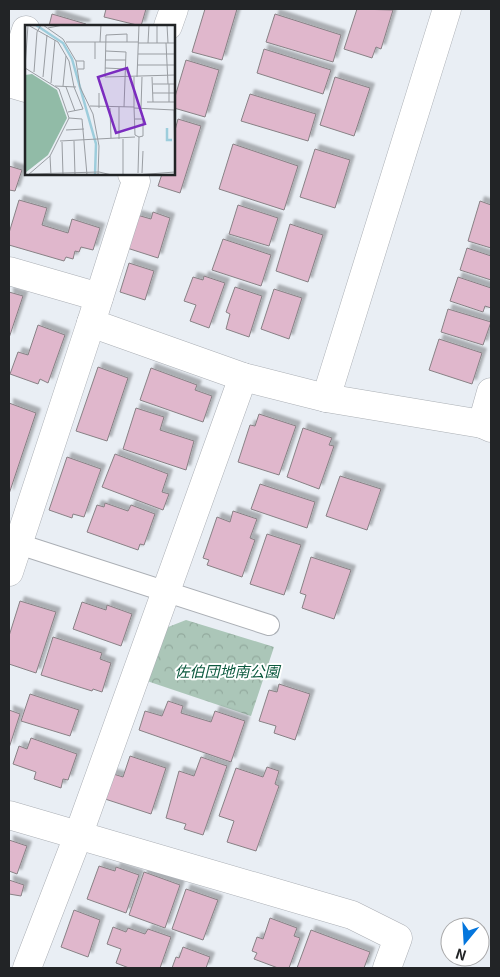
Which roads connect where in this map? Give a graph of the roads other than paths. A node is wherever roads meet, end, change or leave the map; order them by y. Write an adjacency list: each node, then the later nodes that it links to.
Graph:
1 (33, 9): 4 (street)
2 (174, 9): 5 (street)
3 (447, 9): 14 (street)
4 (28, 25)
5 (168, 25)
6 (25, 33): 7 (street)
7 (25, 88)
8 (133, 175): 10 (street)
9 (9, 272): 10 (street)
10 (99, 297): 11 (street)
11 (91, 323): 12 (street); 17 (street)
12 (243, 377): 14 (street); 18 (street)
13 (491, 392): 15 (street)
14 (326, 398): 15 (street)
15 (487, 426)
16 (28, 547): 18 (lane)
17 (9, 572)
18 (166, 592): 19 (lane); 21 (street)
19 (269, 625)
20 (9, 815): 21 (street)
21 (78, 836): 22 (street); 23 (street)
22 (27, 968)
23 (387, 968)

